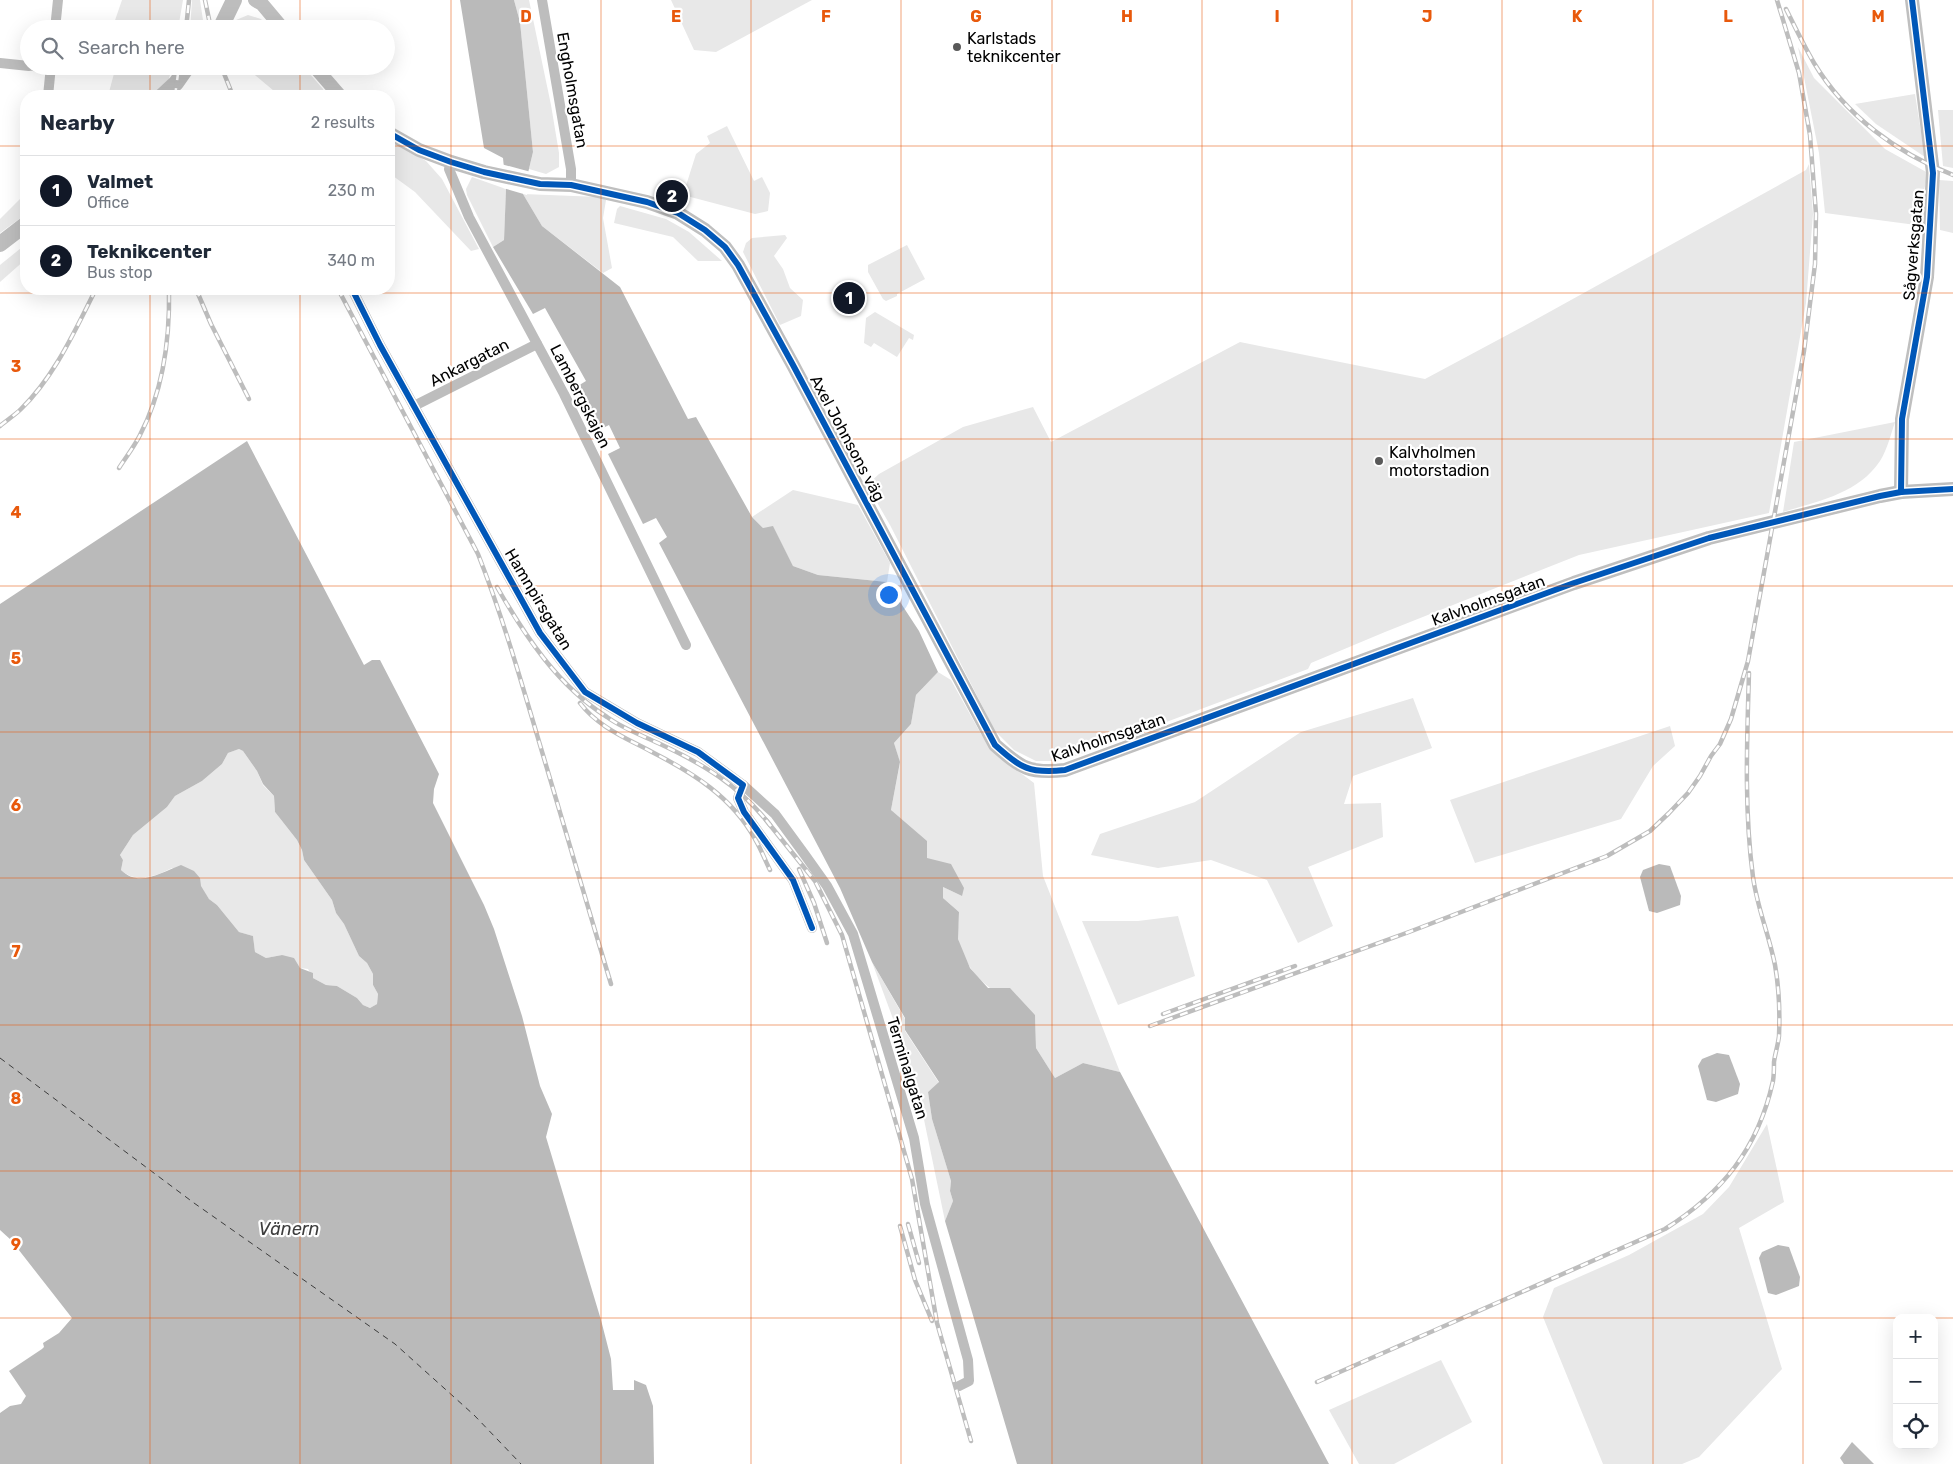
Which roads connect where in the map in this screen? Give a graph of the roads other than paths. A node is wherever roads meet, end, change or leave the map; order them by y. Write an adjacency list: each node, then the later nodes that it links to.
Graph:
1 (58, 0): 7 (street)
2 (224, 0): 8 (main road)
3 (234, 0): 9 (main road)
4 (255, 0): 10 (street)
5 (542, 0): 23 (street, Engholmsgatan)
6 (1912, 0): 32 (street, Sågverksgatan)
7 (56, 20)
8 (216, 20)
9 (224, 20)
10 (275, 20)
11 (0, 63): 12 (street)
12 (20, 65)
13 (50, 75): 17 (street)
14 (182, 75): 18 (main road)
15 (189, 75): 19 (main road)
16 (322, 75): 20 (street)
17 (49, 90)
18 (168, 90)
19 (177, 90)
20 (335, 90)
21 (395, 136): 22 (street, Axel Johnsons väg)
22 (451, 162): 23 (street, Axel Johnsons väg); 29 (street, Lambergskajen)
23 (571, 185): 34 (street, Axel Johnsons väg)
24 (20, 229): 26 (main road)
25 (20, 242): 27 (main road)
26 (0, 244)
27 (0, 257)
28 (355, 295): 30 (street, Hamnpirsgatan)
29 (537, 344): 30 (street, Ankargatan); 33 (street, Lambergskajen)
30 (414, 406): 35 (street, Hamnpirsgatan)
31 (1953, 489): 32 (street, Kalvholmsgatan)
32 (1901, 492): 34 (street, Kalvholmsgatan)
33 (686, 645)
34 (1042, 773)
35 (743, 785): 36 (street); 37 (street, Terminalgatan)
36 (812, 928)
37 (959, 1386)

